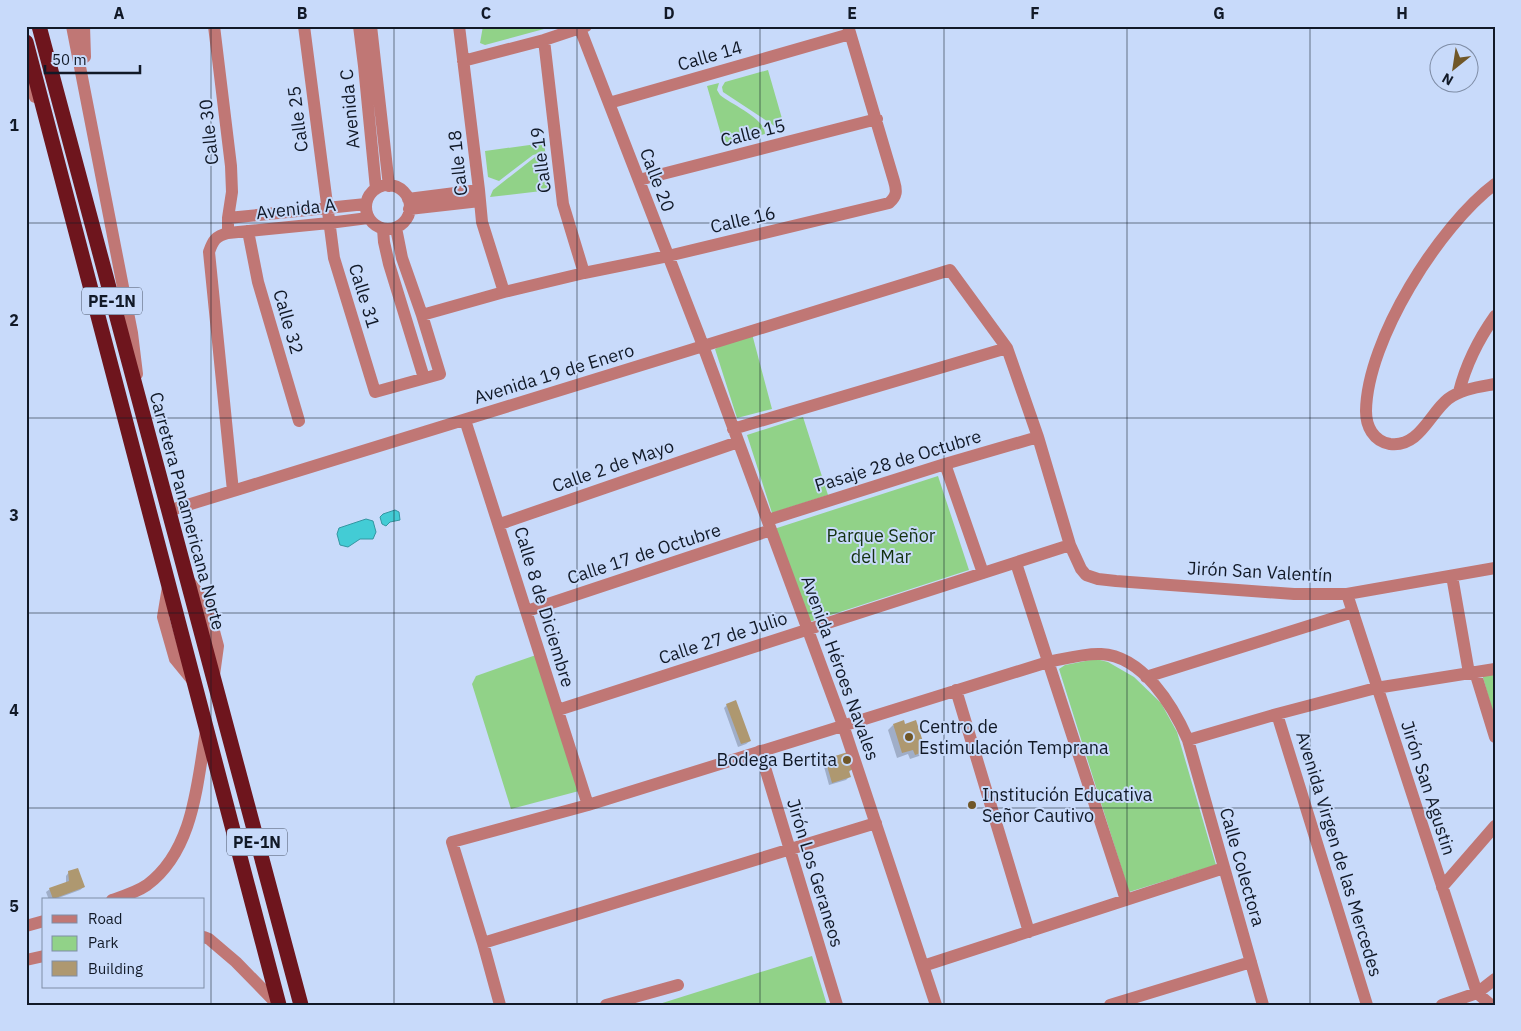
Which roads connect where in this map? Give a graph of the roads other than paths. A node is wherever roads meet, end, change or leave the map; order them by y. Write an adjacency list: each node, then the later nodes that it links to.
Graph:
1 (39, 26): 44 (highway, Carretera Panamericana Norte / PE-1N)
2 (72, 26): 15 (street)
3 (84, 26): 15 (street)
4 (214, 26): 27 (street, Calle 30)
5 (304, 26): 26 (street, Calle 25)
6 (359, 26): 22 (street, Avenida C)
7 (371, 26): 21 (street, Avenida C)
8 (459, 26): 13 (street, Calle 18)
9 (582, 27): 11 (street); 16 (street, Calle 20)
10 (849, 30): 16 (street, Calle 14); 17 (street, Calle 16)
11 (544, 40): 13 (street); 35 (street, Calle 19)
12 (26, 42): 18 (highway, Carretera Panamericana Norte / PE-1N)
13 (464, 61): 23 (street, Calle 18)
14 (26, 77): 18 (street)
15 (87, 99): 44 (street)
16 (609, 103): 19 (street, Calle 20)
17 (877, 119): 19 (street, Calle 15); 33 (street, Calle 16)
18 (50, 129): 73 (highway, Carretera Panamericana Norte / PE-1N)
19 (639, 180): 33 (street, Calle 20)
20 (1495, 184): 43 (street)
21 (389, 186): 22 (street); 25 (street)
22 (376, 189): 24 (street)
23 (480, 195): 25 (street); 36 (street, Calle 18)
24 (366, 204): 26 (street, Avenida A); 28 (street)
25 (409, 204): 30 (street)
26 (327, 208): 27 (street, Avenida A); 29 (street, Calle 31)
27 (228, 218): 32 (street, Calle 30)
28 (368, 218): 29 (street, Avenida A); 30 (street)
29 (329, 223): 31 (street, Avenida A); 41 (street, Calle 31)
30 (390, 228): 37 (street); 41 (street)
31 (248, 231): 32 (street, Avenida A); 46 (street, Calle 32)
32 (228, 233): 51 (street)
33 (668, 256): 35 (street, Calle 16); 39 (street, Calle 20)
34 (950, 270): 39 (street, Avenida 19 de Enero); 40 (street, Jirón San Valentín)
35 (584, 273): 36 (street, Calle 16)
36 (504, 292): 37 (street, Calle 16)
37 (422, 315): 41 (street)
38 (1495, 316): 43 (street)
39 (701, 341): 45 (street, Avenida 19 de Enero); 47 (street, Avenida Héroes Navales)
40 (1007, 348): 47 (street); 48 (street, Jirón San Valentín)
41 (424, 378)
42 (1495, 384): 43 (street)
43 (1459, 392)
44 (143, 418): 52 (highway, Carretera Panamericana Norte / PE-1N)
45 (465, 420): 51 (street, Avenida 19 de Enero); 53 (street, Calle 8 de Diciembre)
46 (299, 421)
47 (733, 428): 49 (street, Avenida Héroes Navales)
48 (1038, 436): 50 (street, Pasaje 28 de Octubre); 55 (street, Jirón San Valentín)
49 (738, 442): 53 (street, Calle 2 de Mayo); 54 (street, Avenida Héroes Navales)
50 (945, 464): 54 (street, Pasaje 28 de Octubre); 58 (street)
51 (234, 491): 52 (street, Avenida 19 de Enero)
52 (168, 512): 98 (highway, Carretera Panamericana Norte / PE-1N)
53 (500, 524): 61 (street, Calle 8 de Diciembre)
54 (769, 526): 61 (street, Calle 17 de Octubre); 63 (street, Avenida Héroes Navales)
55 (1070, 545): 56 (street, Calle 27 de Julio); 60 (street, Jirón San Valentín)
56 (1016, 562): 58 (street, Calle 27 de Julio); 64 (street)
57 (1495, 568): 59 (street, Jirón San Valentín)
58 (983, 573): 63 (street, Calle 27 de Julio)
59 (1452, 576): 60 (street, Jirón San Valentín); 66 (street)
60 (1347, 594): 62 (street, Jirón San Agustin)
61 (527, 611): 70 (street, Calle 8 de Diciembre)
62 (1353, 612): 67 (street); 68 (street, Jirón San Agustin)
63 (808, 630): 70 (street, Calle 27 de Julio); 72 (street, Avenida Héroes Navales)
64 (1048, 662): 67 (street, Calle Colectora); 69 (street, Calle Colectora); 84 (street)
65 (1495, 669): 66 (street)
66 (1472, 673): 68 (street); 74 (street)
67 (1146, 677): 75 (street, Calle Colectora)
68 (1376, 688): 71 (street); 82 (street, Jirón San Agustin)
69 (956, 690): 72 (street, Calle Colectora); 87 (street)
70 (558, 710): 77 (street, Calle 8 de Diciembre)
71 (1277, 714): 75 (street); 105 (street, Avenida Virgen de las Mercedes)
72 (843, 725): 76 (street, Calle Colectora); 78 (street, Avenida Héroes Navales)
73 (207, 726): 83 (street); 97 (highway, Carretera Panamericana Norte / PE-1N)
74 (1495, 737)
75 (1188, 740): 81 (street, Calle Colectora)
76 (760, 751): 77 (street, Calle Colectora); 80 (street, Jirón Los Geraneos)
77 (588, 805): 89 (street, Calle Colectora)
78 (876, 823): 80 (street); 93 (street, Avenida Héroes Navales)
79 (1495, 826): 82 (street)
80 (790, 849): 89 (street); 101 (street, Jirón Los Geraneos)
81 (1224, 868): 84 (street); 92 (street, Calle Colectora)
82 (1442, 887): 96 (street, Jirón San Agustin)
83 (118, 898)
84 (1126, 900): 87 (street)
85 (42, 922): 86 (street)
86 (26, 926)
87 (1029, 932): 93 (street)
88 (205, 938): 97 (street)
89 (483, 943): 99 (street)
90 (42, 956): 91 (street)
91 (26, 960)
92 (1251, 962): 103 (street); 104 (street, Calle Colectora)
93 (923, 966): 102 (street, Avenida Héroes Navales)
94 (1495, 978): 96 (street)
95 (678, 985): 100 (street)
96 (1477, 993): 106 (street); 107 (street)
97 (279, 1005)
98 (301, 1005)
99 (500, 1005)
100 (606, 1005)
101 (838, 1005)
102 (936, 1005)
103 (1110, 1005)
104 (1263, 1005)
105 (1367, 1005)
106 (1442, 1005)
107 (1491, 1005)

